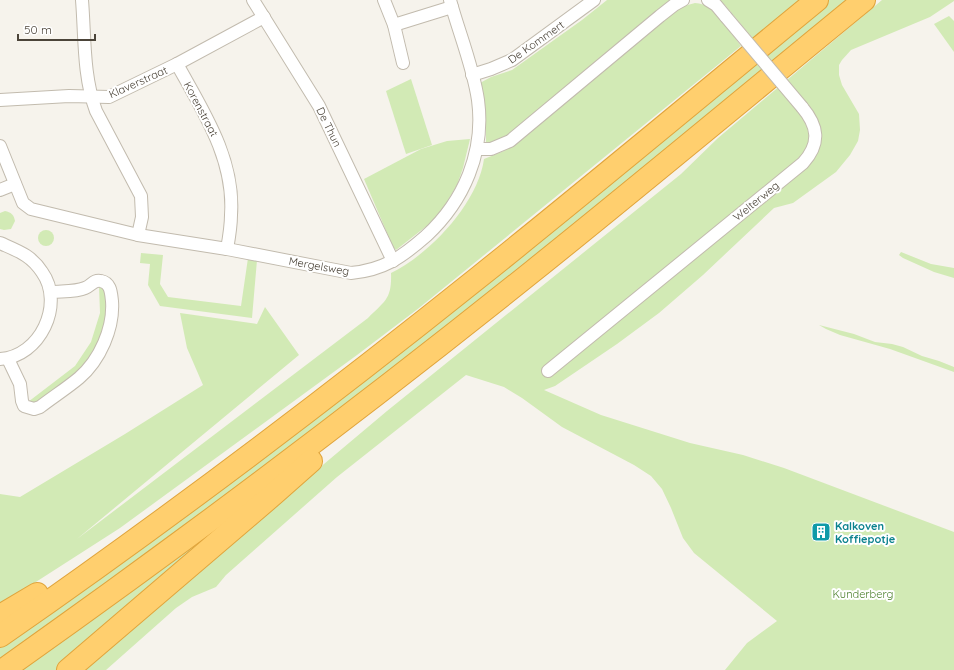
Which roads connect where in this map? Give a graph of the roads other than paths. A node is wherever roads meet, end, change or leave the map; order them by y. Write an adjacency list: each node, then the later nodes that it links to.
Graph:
1 (82, 0): 15 (street)
2 (253, 0): 10 (street, De Thun)
3 (384, 0): 11 (street)
4 (594, 0): 14 (street, De Kommert)
5 (683, 0): 18 (street)
6 (708, 0): 27 (street, Welterweg, bridge)
7 (817, 0): 29 (highway)
8 (864, 0): 28 (highway)
9 (451, 4): 11 (street, Mergelsweg); 14 (street, Mergelsweg)
10 (264, 17): 13 (street, Klaverstraat); 24 (street, De Thun)
11 (394, 25): 12 (street)
12 (403, 63)
13 (177, 64): 15 (street, Klaverstraat); 23 (street, Korenstraat)
14 (472, 75): 18 (street, Mergelsweg)
15 (90, 96): 16 (street, Klaverstraat); 21 (street)
16 (0, 100)
17 (0, 146): 19 (street)
18 (477, 150): 24 (street, Mergelsweg)
19 (15, 184): 20 (street); 21 (street, Mergelsweg)
20 (0, 190)
21 (138, 235): 23 (street, Mergelsweg)
22 (0, 243): 25 (street)
23 (227, 249): 24 (street, Mergelsweg)
24 (393, 261)
25 (52, 292): 26 (street); 26 (street)
26 (4, 359)
27 (548, 371)
28 (374, 396): 32 (highway); 33 (highway)
29 (98, 567): 30 (highway); 31 (highway)
30 (0, 616)
31 (0, 636)
32 (3, 670)
33 (68, 670)

